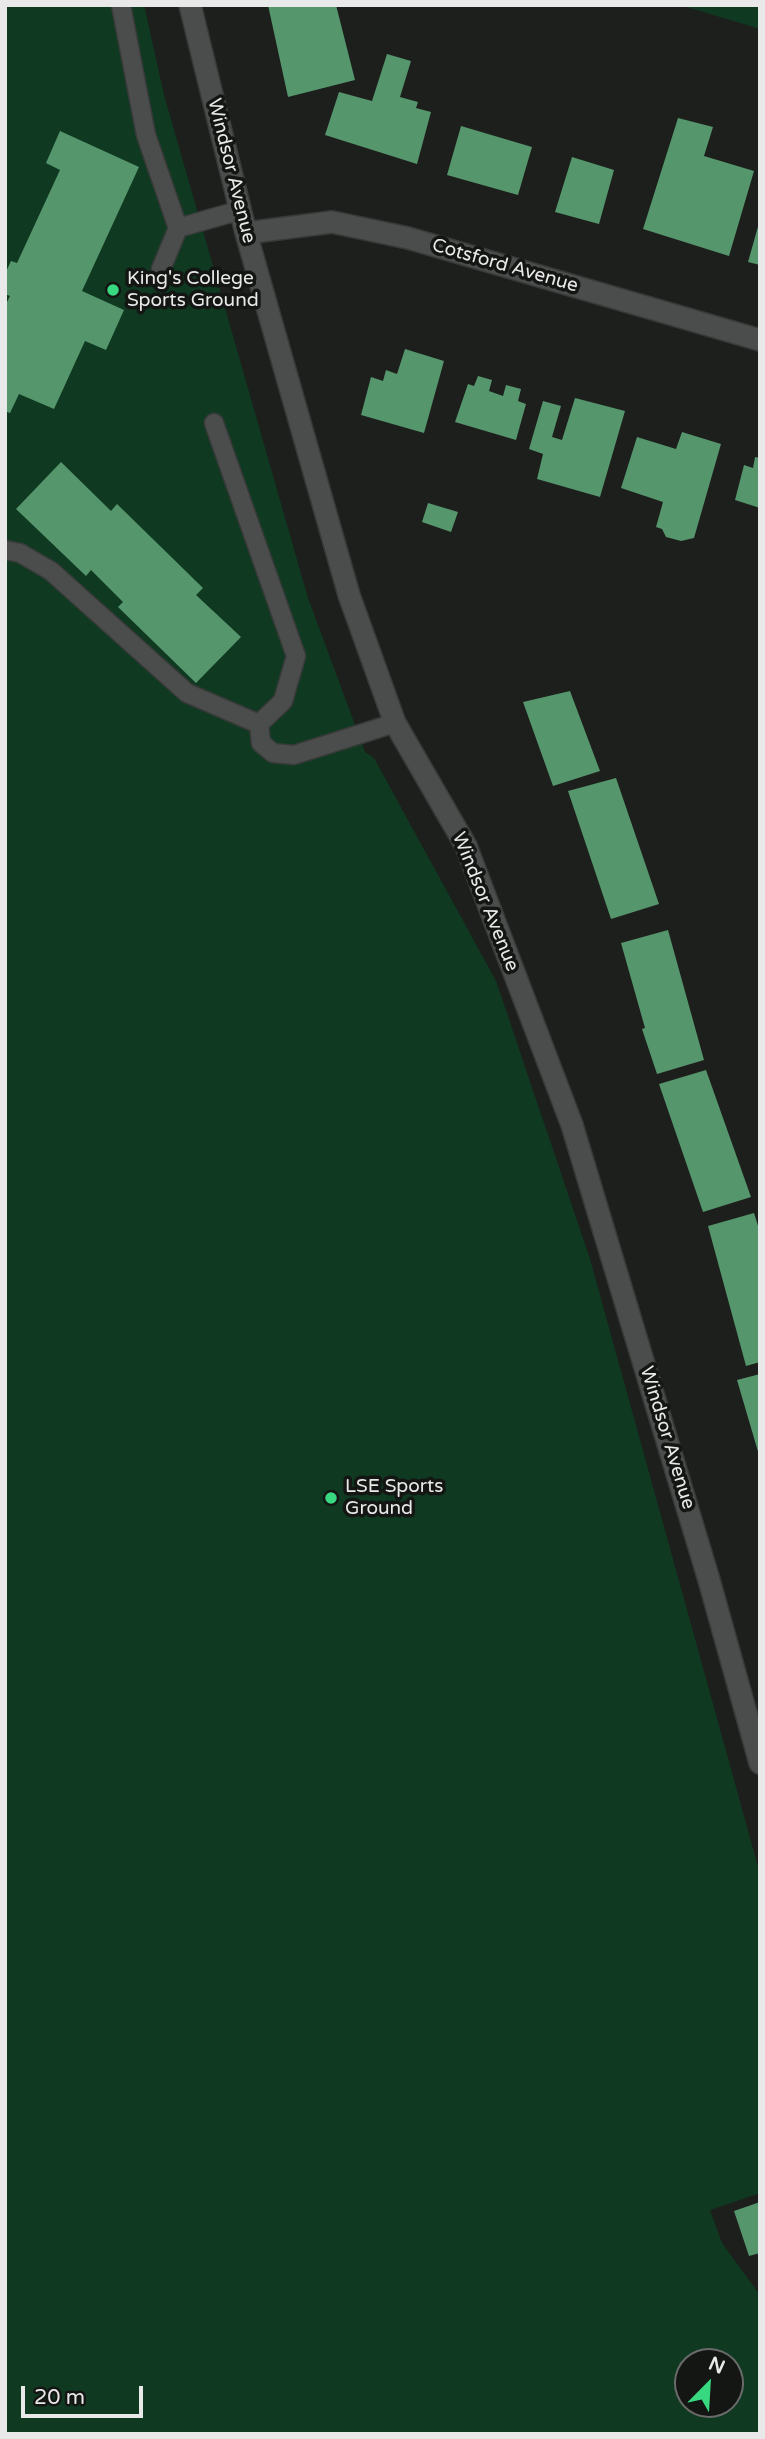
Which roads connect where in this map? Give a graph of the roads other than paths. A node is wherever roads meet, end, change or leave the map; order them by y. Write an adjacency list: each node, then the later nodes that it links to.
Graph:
1 (121, 5): 4 (lane)
2 (190, 5): 3 (street, Windsor Avenue)
3 (241, 210): 4 (lane); 5 (street, Windsor Avenue)
4 (178, 228): 6 (lane)
5 (246, 233): 7 (street, Cotsford Avenue); 10 (street, Windsor Avenue)
6 (161, 269)
7 (760, 340)
8 (214, 422): 11 (lane)
9 (5, 550): 11 (lane)
10 (395, 723): 11 (lane); 12 (street, Windsor Avenue)
11 (259, 724)
12 (754, 1723): 13 (street, Windsor Avenue)
13 (760, 1763)

